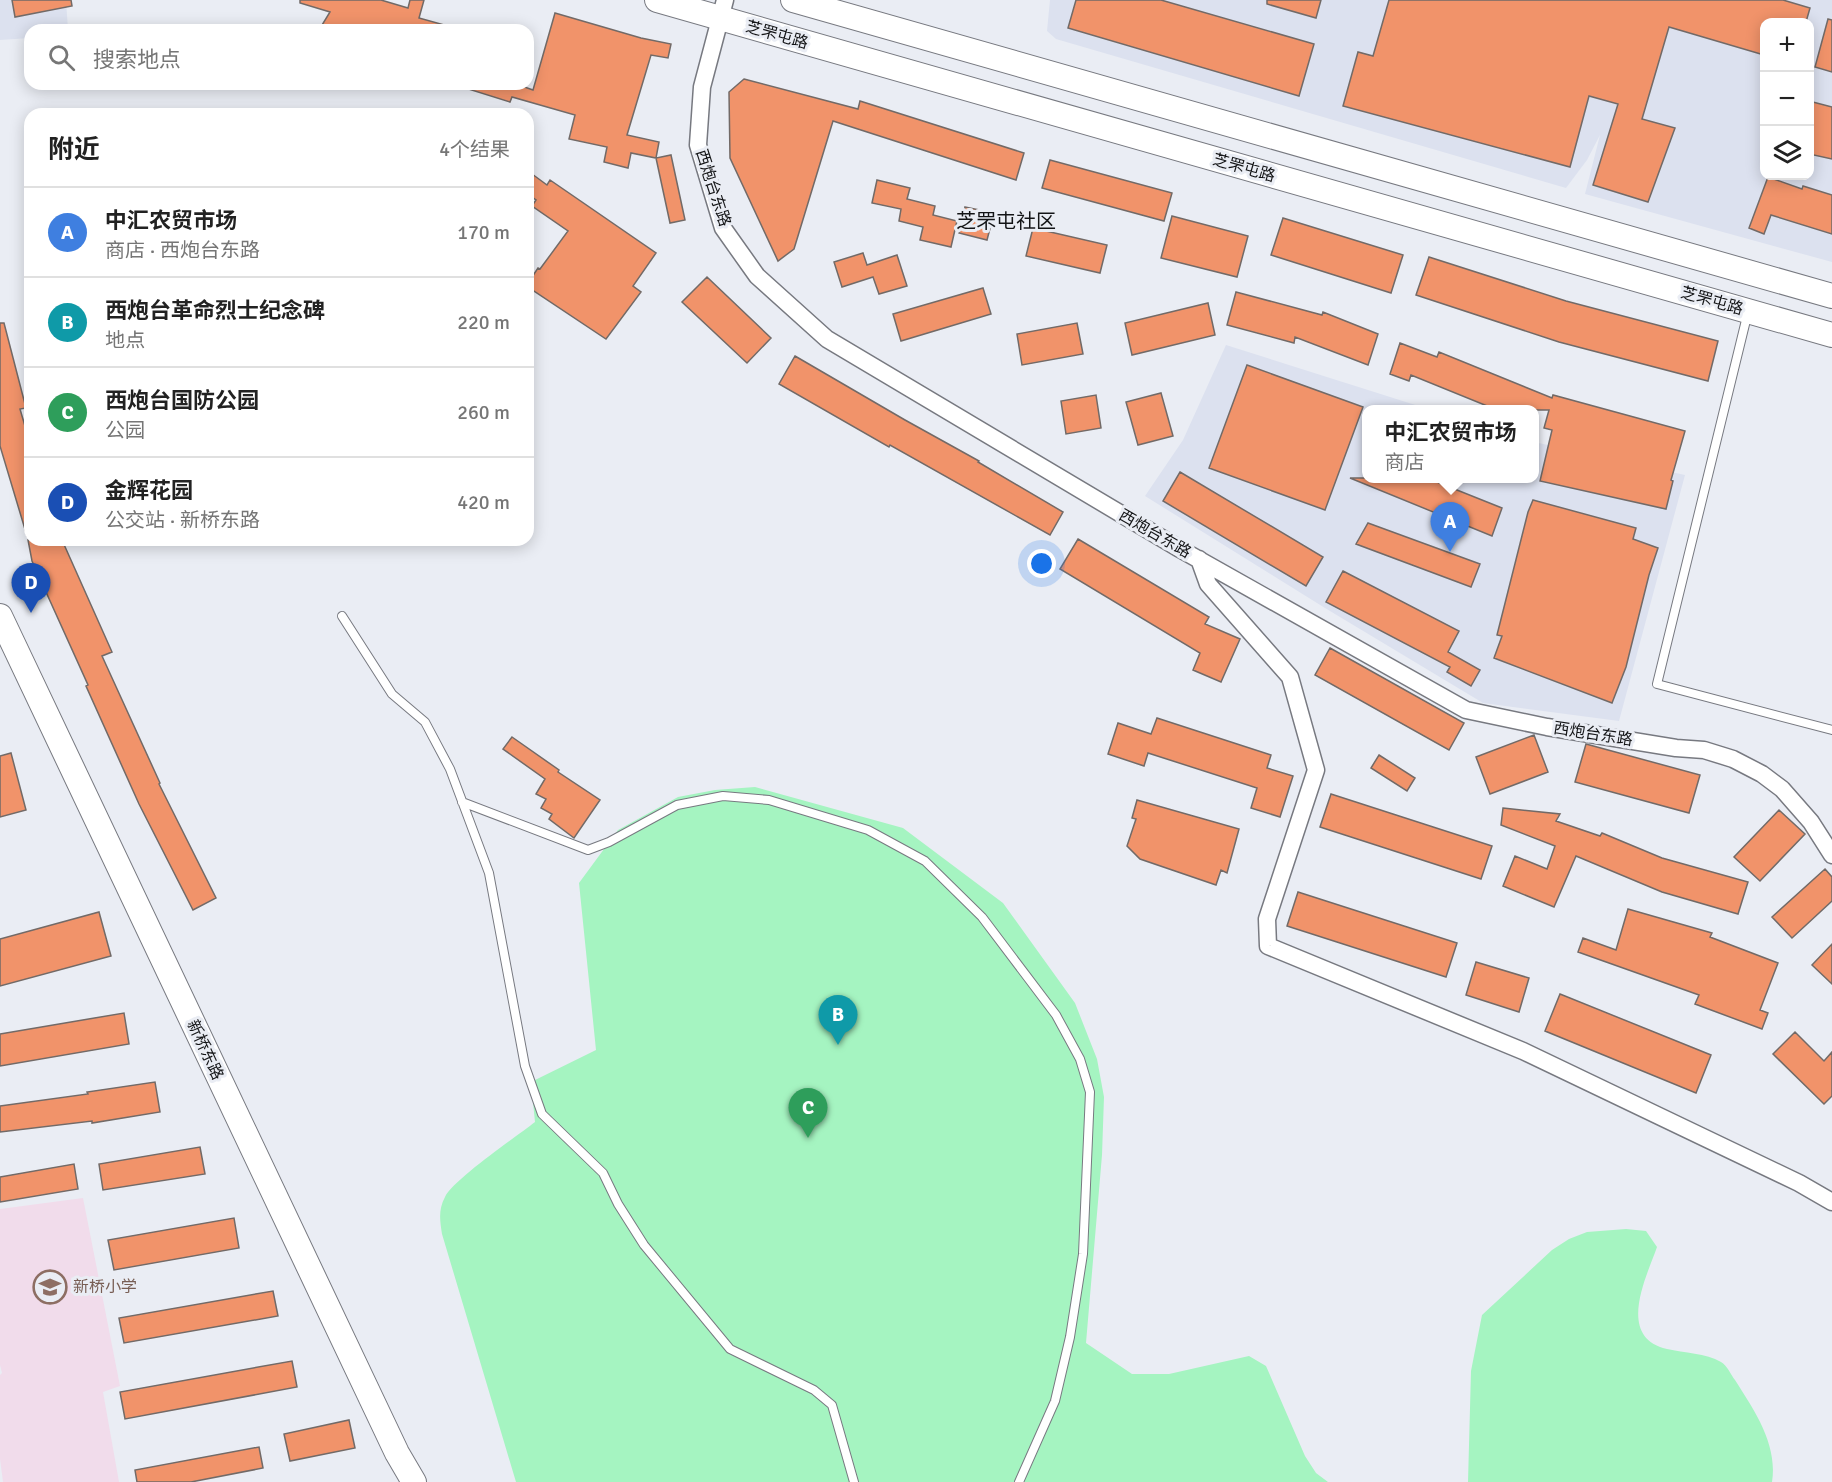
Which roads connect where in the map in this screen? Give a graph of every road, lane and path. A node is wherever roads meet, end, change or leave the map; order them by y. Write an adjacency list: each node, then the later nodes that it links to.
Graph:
1 (657, 0): 3 (main road, 芝罘屯路)
2 (793, 0): 4 (main road)
3 (722, 9): 5 (main road, 芝罘屯路); 7 (street, 西炮台东路)
4 (1832, 296)
5 (1749, 312): 6 (main road, 芝罘屯路); 10 (lane)
6 (1832, 335)
7 (1199, 559): 12 (street, 西炮台东路); 13 (street)
8 (0, 616): 14 (main road, 新桥东路)
9 (342, 616): 11 (lane)
10 (1832, 730)
11 (462, 802): 15 (lane); 16 (lane)
12 (1832, 855)
13 (1832, 1202)
14 (414, 1482)
15 (854, 1482)
16 (1019, 1482)

